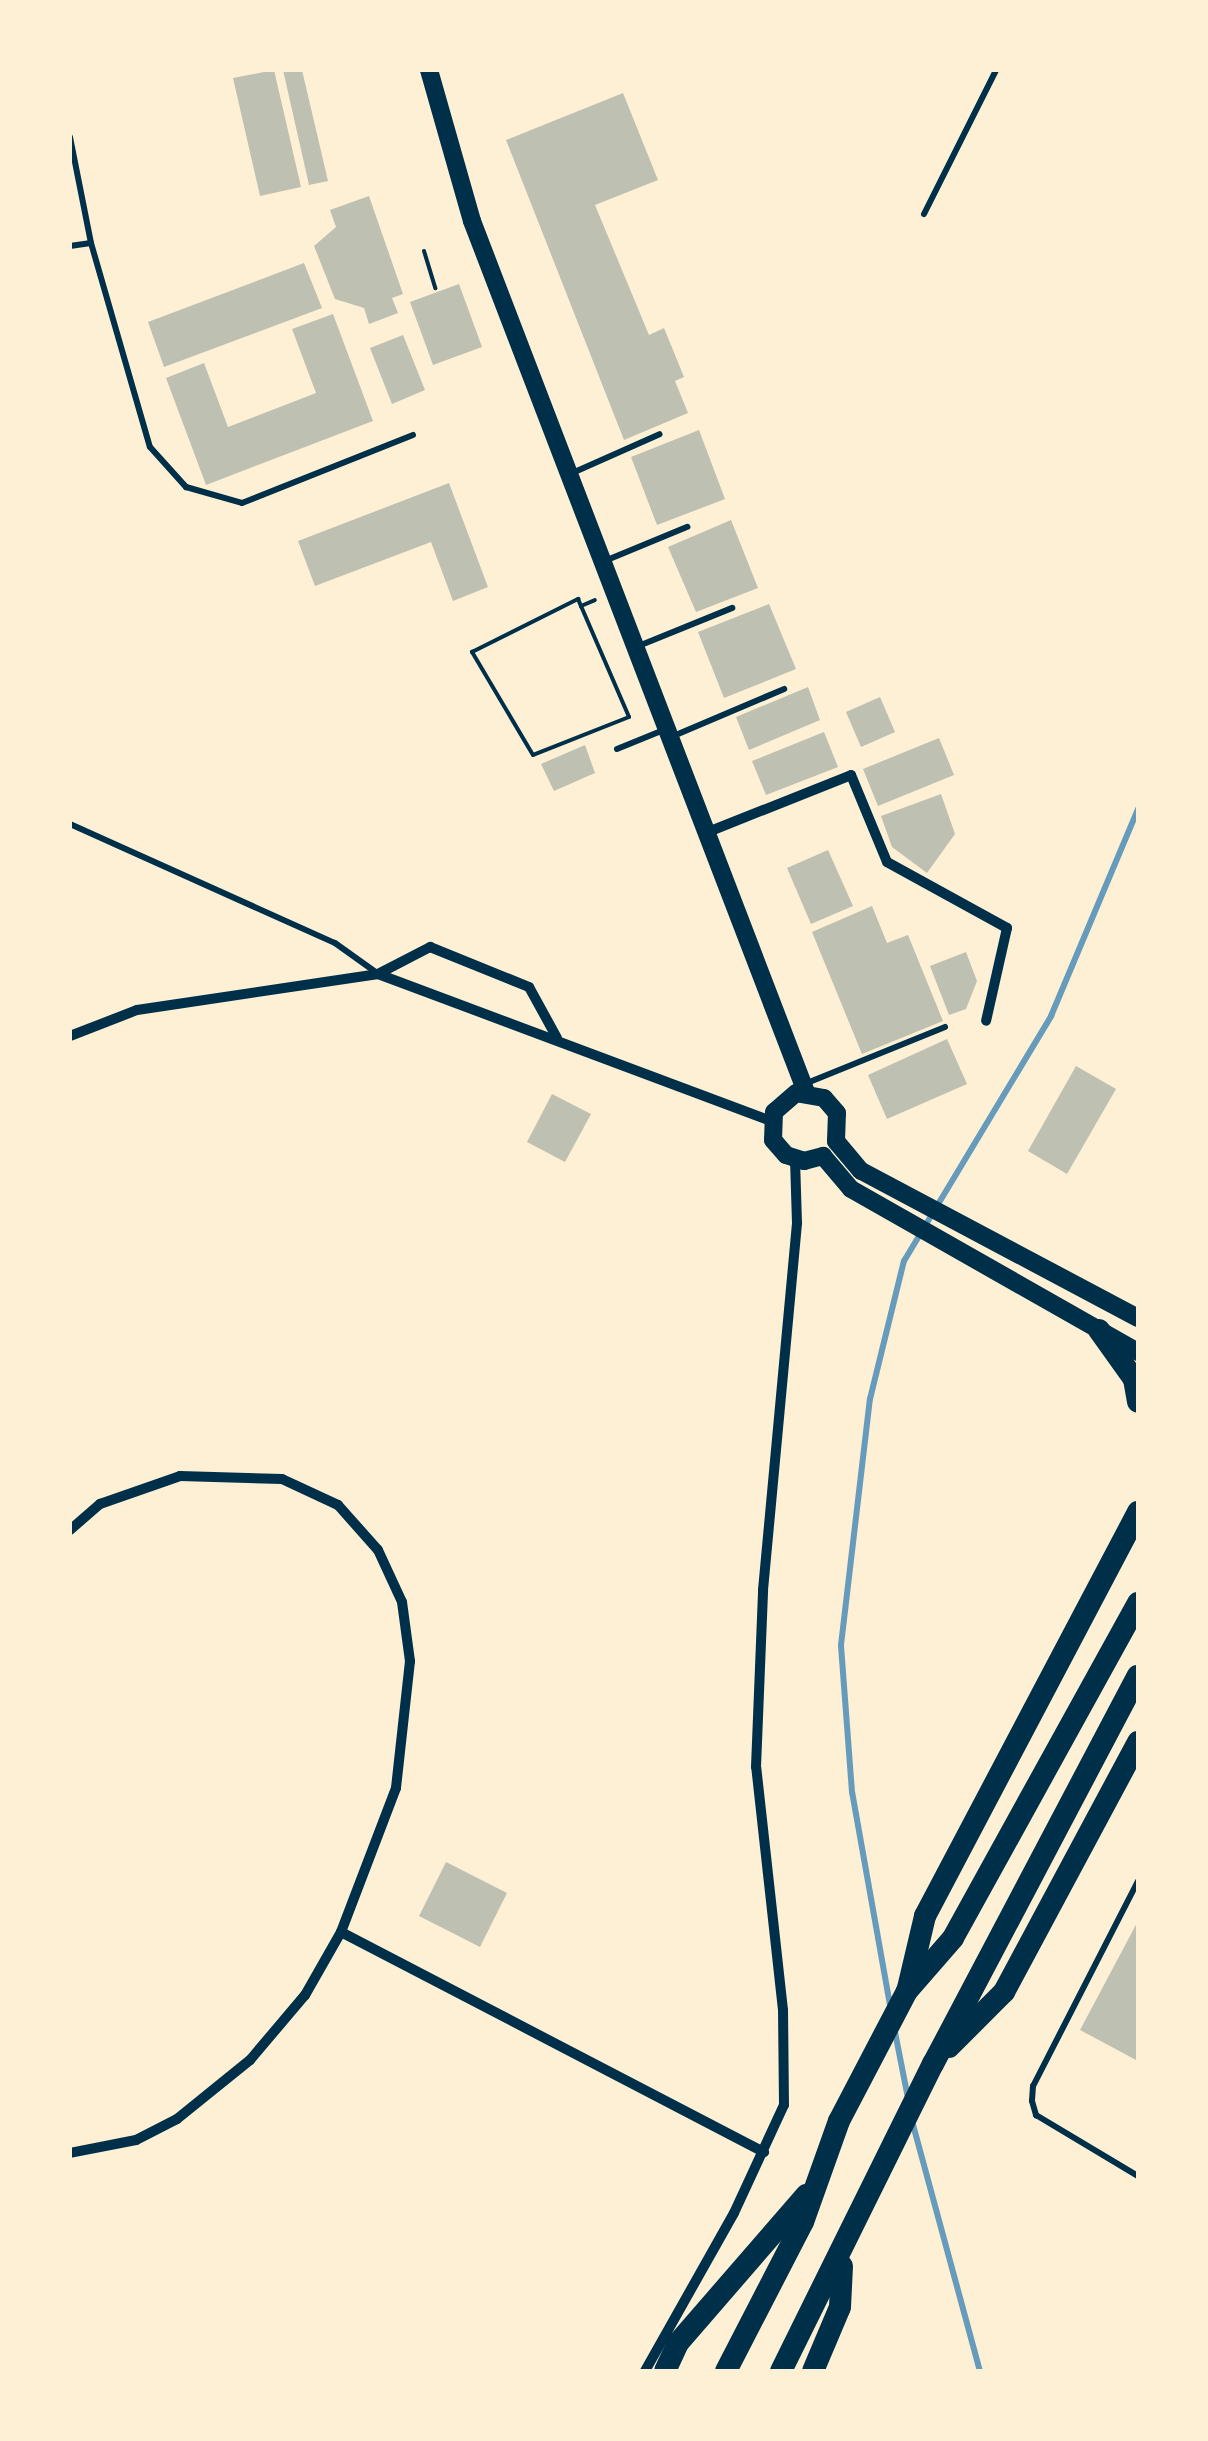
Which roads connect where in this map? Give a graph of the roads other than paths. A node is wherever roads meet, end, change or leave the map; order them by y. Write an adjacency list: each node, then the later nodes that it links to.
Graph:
1 (428, 70): 9 (street)
2 (996, 70): 4 (lane)
3 (70, 137): 5 (lane)
4 (924, 214)
5 (91, 243): 6 (lane); 8 (lane)
6 (70, 246)
7 (660, 434): 9 (lane)
8 (413, 435)
9 (566, 475): 11 (street)
10 (687, 527): 11 (lane)
11 (601, 562): 13 (street)
12 (732, 608): 13 (lane)
13 (634, 648): 15 (street)
14 (784, 689): 15 (lane)
15 (669, 733): 16 (lane); 18 (street)
16 (617, 749)
17 (70, 824): 19 (lane)
18 (708, 832): 20 (street); 24 (street)
19 (378, 974): 22 (street); 23 (street); 23 (street)
20 (986, 1021)
21 (945, 1026): 24 (lane)
22 (70, 1036)
23 (557, 1038): 25 (street)
24 (804, 1089): 25 (street); 26 (street)
25 (771, 1121): 27 (street)
26 (829, 1149): 27 (street); 28 (street); 29 (street)
27 (795, 1160): 41 (street)
28 (1138, 1318)
29 (1099, 1330): 30 (street); 31 (main road)
30 (1138, 1352)
31 (1138, 1402)
32 (1138, 1512): 39 (main road)
33 (70, 1530): 38 (street)
34 (1138, 1603): 39 (main road)
35 (1138, 1676): 40 (main road)
36 (1138, 1742): 40 (main road)
37 (1138, 1881): 43 (lane)
38 (341, 1932): 41 (street); 42 (street)
39 (907, 1991): 44 (main road)
40 (932, 2064): 45 (main road)
41 (764, 2152): 46 (street)
42 (70, 2153)
43 (1138, 2176)
44 (817, 2183): 47 (main road); 48 (main road)
45 (842, 2257): 49 (main road); 50 (main road)
46 (645, 2371)
47 (664, 2371)
48 (726, 2371)
49 (781, 2371)
50 (813, 2371)

